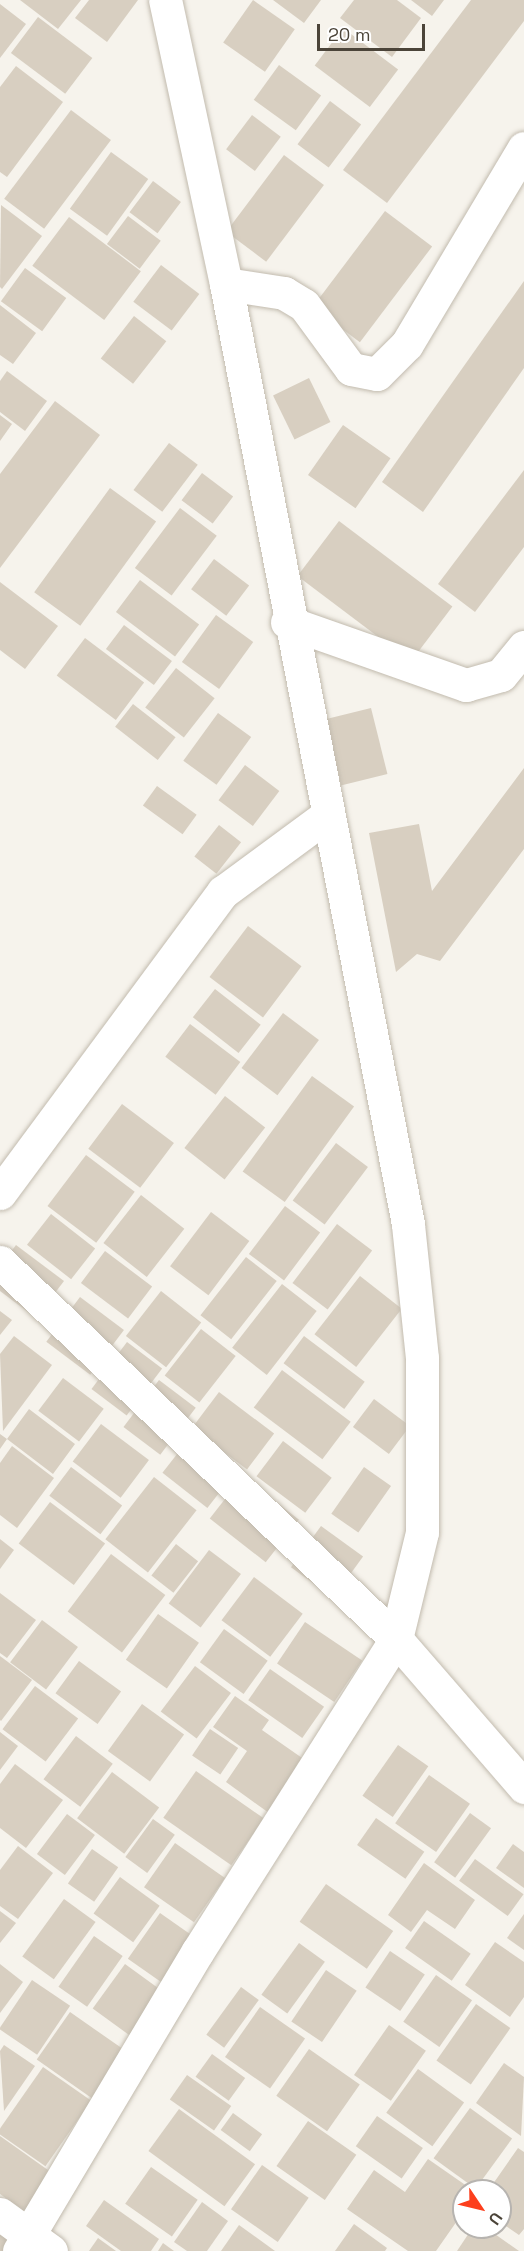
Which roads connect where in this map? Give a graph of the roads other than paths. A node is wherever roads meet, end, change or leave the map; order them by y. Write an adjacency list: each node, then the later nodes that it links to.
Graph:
1 (165, 0): 3 (street)
2 (524, 148): 3 (street)
3 (226, 284): 4 (street)
4 (287, 622): 5 (street); 6 (street)
5 (524, 647)
6 (326, 816): 7 (street); 9 (street)
7 (0, 1193)
8 (0, 1262): 9 (street)
9 (396, 1639): 10 (street); 12 (street)
10 (524, 1787)
11 (0, 2214): 12 (street)
12 (33, 2246)

